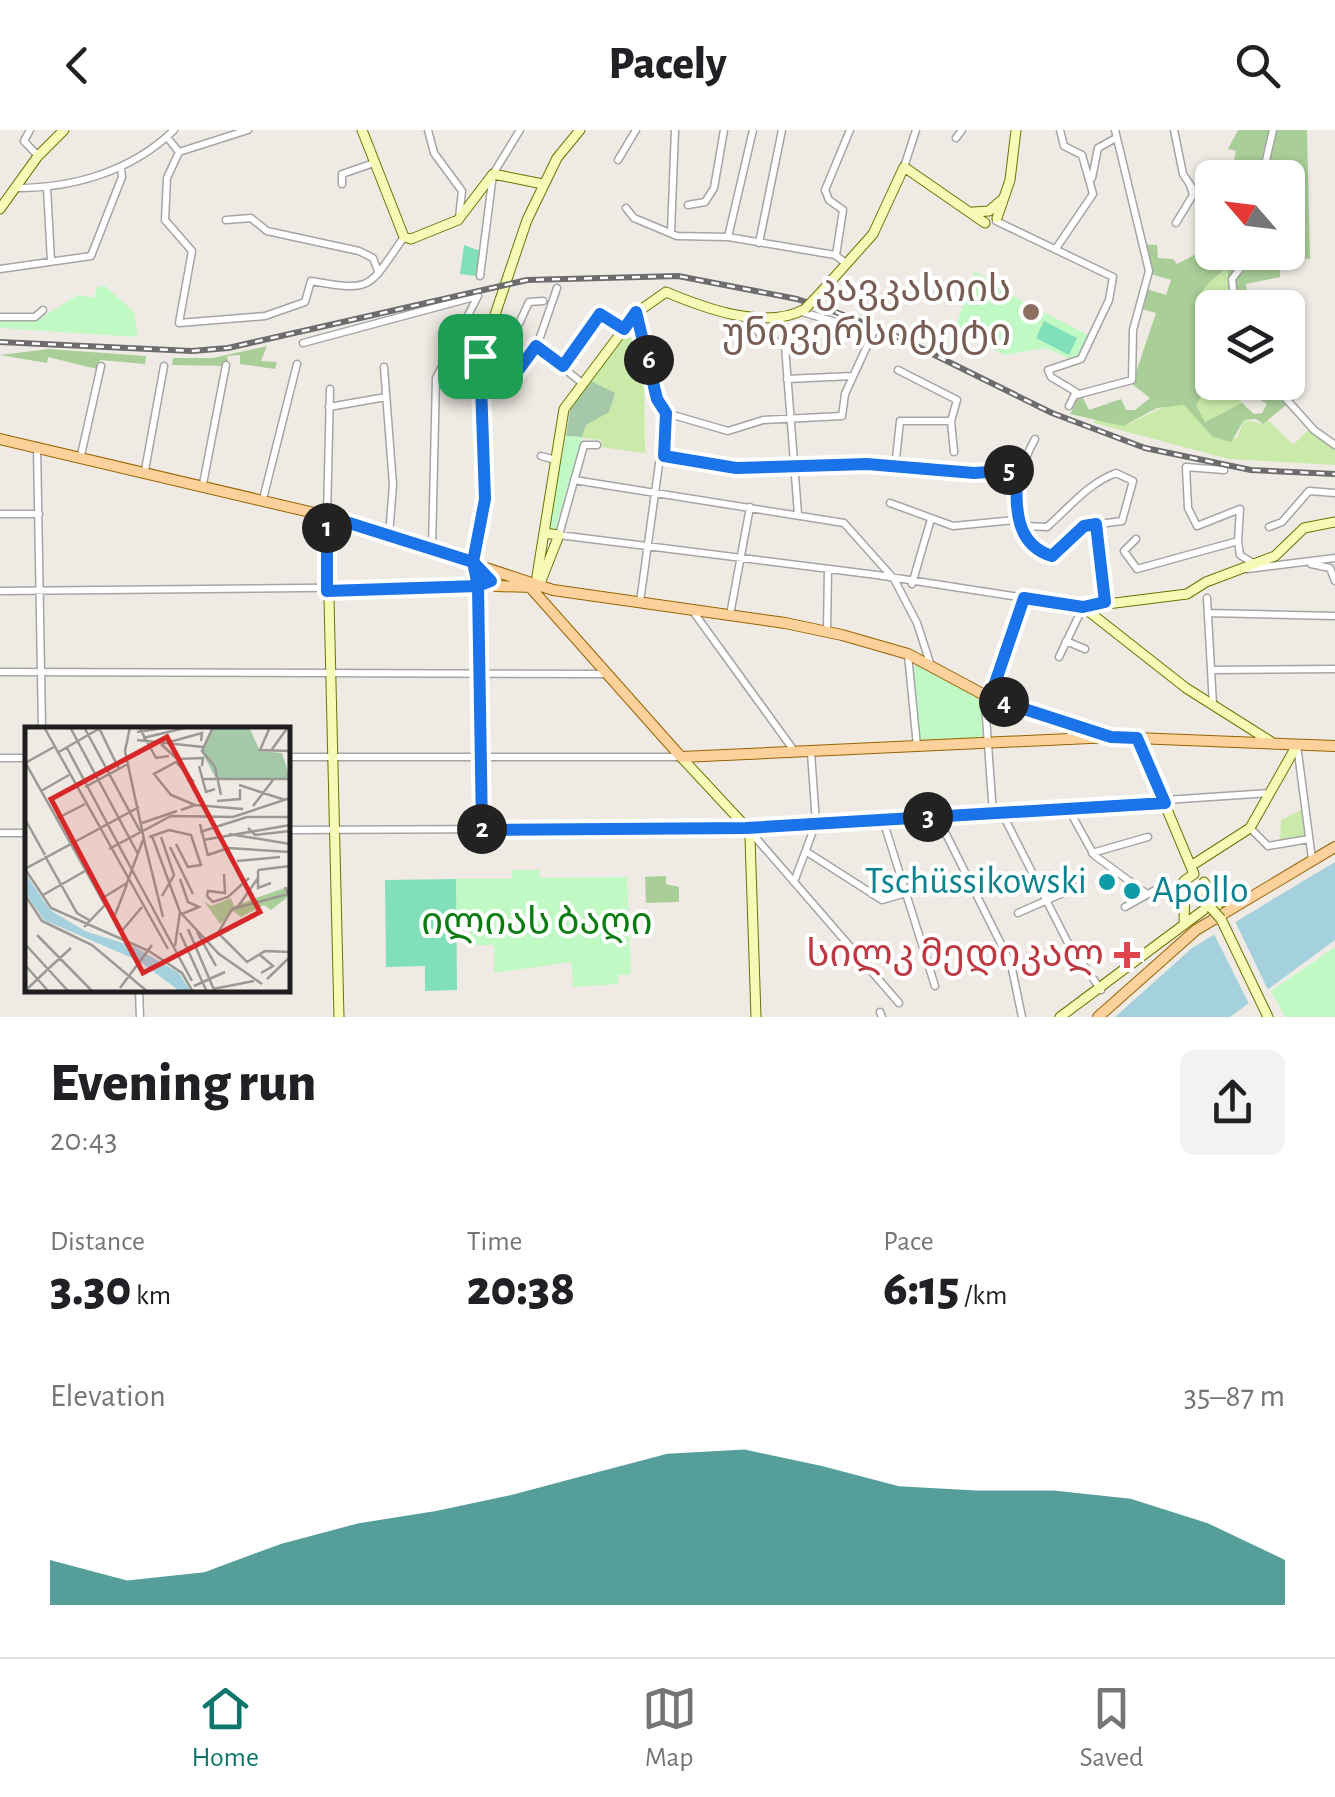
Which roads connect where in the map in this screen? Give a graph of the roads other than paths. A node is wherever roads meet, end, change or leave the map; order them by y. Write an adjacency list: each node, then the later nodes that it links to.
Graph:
1 (30, 130): 25 (street)
2 (64, 130): 25 (street)
3 (174, 130): 22 (street)
4 (248, 130): 24 (street)
5 (362, 130): 28 (street)
6 (428, 130): 44 (street)
7 (520, 130): 31 (street)
8 (580, 130): 35 (street)
9 (636, 130): 26 (street)
10 (675, 130): 46 (street)
11 (724, 130): 39 (street)
12 (753, 130): 47 (street)
13 (782, 130): 49 (street)
14 (850, 130): 51 (street)
15 (916, 130): 29 (street)
16 (962, 130): 23 (street)
17 (1016, 130): 42 (street)
18 (1060, 130): 32 (street)
19 (1174, 130): 33 (street)
20 (1273, 130): 27 (street)
21 (1115, 134): 32 (street); 81 (street)
22 (166, 137): 24 (street); 30 (street)
23 (956, 138)
24 (180, 152): 55 (street)
25 (38, 156): 36 (street)
26 (618, 160)
27 (1266, 160)
28 (374, 163): 34 (street); 48 (street)
29 (904, 166): 42 (street); 53 (street)
30 (122, 168): 37 (street); 52 (street)
31 (493, 174): 35 (street); 44 (street); 56 (street)
32 (1092, 179): 50 (street)
33 (1189, 182): 38 (street); 45 (street)
34 (342, 184)
35 (543, 184): 68 (street)
36 (15, 188): 37 (street); 41 (street)
37 (47, 188): 52 (street)
38 (1195, 191)
39 (688, 205)
40 (626, 208): 46 (street)
41 (0, 209)
42 (991, 217): 50 (street)
43 (226, 220): 55 (street)
44 (458, 220): 48 (street)
45 (1176, 222)
46 (671, 232): 47 (street)
47 (728, 236): 49 (street)
48 (404, 237): 55 (street)
49 (759, 243): 51 (street)
50 (1057, 247): 81 (street)
51 (836, 255): 53 (street)
52 (52, 261): 54 (street)
53 (848, 265): 60 (street, bridge)
54 (0, 269)
55 (378, 272)
56 (480, 276)
57 (557, 288): 67 (street)
58 (542, 301): 75 (street)
59 (43, 310): 63 (street)
60 (803, 310): 62 (street); 77 (street)
61 (636, 312): 62 (street); 64 (street); 86 (street)
62 (750, 316): 78 (street)
63 (0, 318)
64 (624, 329): 73 (street); 79 (street)
65 (303, 342): 66 (street)
66 (454, 344): 68 (street); 125 (street)
67 (536, 346): 73 (street); 75 (street)
68 (480, 356): 75 (street); 129 (street)
69 (226, 364): 105 (street)
70 (297, 364): 108 (street)
71 (100, 366): 95 (street)
72 (164, 366): 101 (street)
73 (563, 366): 79 (street)
74 (384, 367): 82 (street)
75 (499, 367)
76 (898, 370): 88 (street)
77 (852, 376): 78 (street); 87 (street)
78 (787, 379): 87 (street)
79 (582, 383): 98 (street)
80 (330, 389): 85 (street)
81 (1076, 395): 84 (street)
82 (386, 397): 85 (street); 121 (street)
83 (1288, 400): 91 (street)
84 (1069, 406)
85 (329, 408): 114 (street)
86 (666, 413): 87 (street); 97 (street)
87 (790, 419): 99 (street)
88 (952, 421): 94 (street); 100 (street)
89 (0, 439): 92 (main road)
90 (1035, 439): 102 (street)
91 (1335, 444)
92 (36, 445): 95 (main road); 112 (street)
93 (596, 445): 104 (street)
94 (954, 452)
95 (81, 455): 101 (main road)
96 (540, 456): 98 (street)
97 (664, 456): 99 (street); 106 (street)
98 (556, 460): 120 (street)
99 (793, 466): 100 (street); 113 (street)
100 (896, 468): 102 (street)
101 (145, 470): 105 (main road)
102 (1017, 470): 116 (street)
103 (1224, 470): 124 (street)
104 (574, 480): 106 (street); 122 (street)
105 (204, 484): 108 (main road)
106 (658, 493): 110 (street); 126 (street)
107 (1335, 493): 119 (street)
108 (264, 499): 114 (main road)
109 (890, 503): 115 (street)
110 (750, 507): 113 (street); 128 (street)
111 (0, 514): 112 (street)
112 (39, 514): 142 (street)
113 (798, 514): 134 (street)
114 (327, 516): 121 (main road); 140 (street)
115 (931, 519): 116 (street); 137 (street)
116 (1015, 520): 118 (street); 118 (street)
117 (1335, 522): 130 (street)
118 (1096, 524): 146 (street)
119 (1270, 527)
120 (544, 533): 122 (street); 139 (street)
121 (389, 535): 125 (main road)
122 (558, 535): 126 (street); 139 (street)
123 (1136, 539): 124 (street)
124 (1238, 541): 130 (street)
125 (432, 548): 129 (main road)
126 (648, 548): 128 (street); 145 (street)
127 (1335, 558): 131 (street)
128 (741, 560): 132 (street); 150 (street)
129 (473, 562): 135 (main road); 135 (main road); 138 (street)
130 (1254, 563): 133 (street)
131 (1304, 563): 133 (street); 136 (street)
132 (828, 570): 134 (street); 152 (street)
133 (1233, 570): 146 (street)
134 (894, 579): 137 (street); 157 (street)
135 (499, 580): 138 (street); 139 (main road)
136 (1335, 581)
137 (912, 584): 143 (street)
138 (478, 586): 140 (street); 163 (street)
139 (535, 586): 145 (main road); 164 (main road)
140 (327, 591): 142 (street); 162 (street)
141 (0, 592): 142 (street)
142 (38, 592): 161 (street)
143 (1024, 598): 147 (street); 165 (street)
144 (1207, 598): 149 (street)
145 (640, 602): 148 (main road)
146 (1105, 602): 147 (street)
147 (1083, 607): 153 (street); 166 (street)
148 (692, 610): 150 (main road); 178 (street)
149 (1208, 613): 151 (street); 159 (street)
150 (730, 616): 152 (main road)
151 (1335, 616)
152 (826, 632): 155 (main road)
153 (1066, 641): 154 (street); 156 (street)
154 (1085, 649)
155 (908, 654): 157 (main road); 175 (street)
156 (1059, 657)
157 (930, 663): 165 (main road)
158 (1335, 669): 159 (street)
159 (1212, 670): 166 (street)
160 (0, 672): 161 (street)
161 (40, 672): 162 (street); 168 (street)
162 (329, 674): 163 (street); 179 (street)
163 (480, 674): 164 (street); 180 (street)
164 (608, 674): 181 (main road)
165 (990, 698): 169 (main road); 173 (street)
166 (1213, 706): 167 (street)
167 (1231, 718): 171 (street); 172 (street)
168 (42, 727)
169 (1085, 733): 170 (main road); 173 (main road)
170 (1137, 738): 171 (main road); 184 (street)
171 (1234, 740): 172 (main road)
172 (1270, 740): 174 (main road)
173 (986, 744): 175 (main road); 186 (street)
174 (1297, 745): 176 (main road); 183 (street); 198 (street)
175 (917, 746): 177 (main road)
176 (1335, 746)
177 (811, 752): 178 (main road); 189 (street)
178 (796, 753): 181 (main road)
179 (332, 756): 180 (street); 182 (street); 193 (street)
180 (481, 756): 181 (street); 194 (street)
181 (681, 756): 190 (street)
182 (290, 757)
183 (1271, 793): 184 (street); 191 (street)
184 (1165, 803): 185 (street); 203 (street)
185 (1068, 810): 186 (street); 201 (street)
186 (997, 814): 187 (street); 210 (street)
187 (937, 816): 188 (street); 223 (street)
188 (883, 820): 189 (street); 207 (street)
189 (816, 823): 190 (street); 200 (street)
190 (746, 828): 194 (street); 204 (street); 222 (street)
191 (1250, 828): 198 (street); 203 (street)
192 (290, 830): 193 (street)
193 (334, 830): 194 (street); 221 (street)
194 (482, 830)
195 (25, 832): 196 (street)
196 (0, 833)
197 (1148, 837): 201 (street)
198 (1310, 839): 202 (street)
199 (1335, 847): 202 (main road)
200 (807, 852): 204 (street); 207 (street)
201 (1092, 852): 209 (street)
202 (1312, 860): 212 (main road)
203 (1194, 869): 205 (street); 208 (street)
204 (794, 882): 218 (street)
205 (1204, 883): 208 (street); 212 (street)
206 (1079, 886): 210 (street)
207 (906, 893): 216 (street)
208 (1191, 893): 209 (street); 212 (street); 214 (street); 215 (street)
209 (1147, 894): 211 (street)
210 (1045, 899): 213 (street); 217 (street)
211 (1125, 907)
212 (1216, 911): 214 (street); 220 (street); 226 (main road)
213 (1018, 913)
214 (1194, 914): 215 (street)
215 (1184, 920): 217 (street)
216 (935, 986)
217 (1101, 990): 219 (street)
218 (899, 1003)
219 (1084, 1004): 224 (street); 225 (street)
220 (1262, 1004): 227 (street); 228 (street)
221 (339, 1017)
222 (756, 1017)
223 (1022, 1017)
224 (1060, 1017)
225 (1071, 1017)
226 (1098, 1017)
227 (1258, 1017)
228 (1268, 1017)

